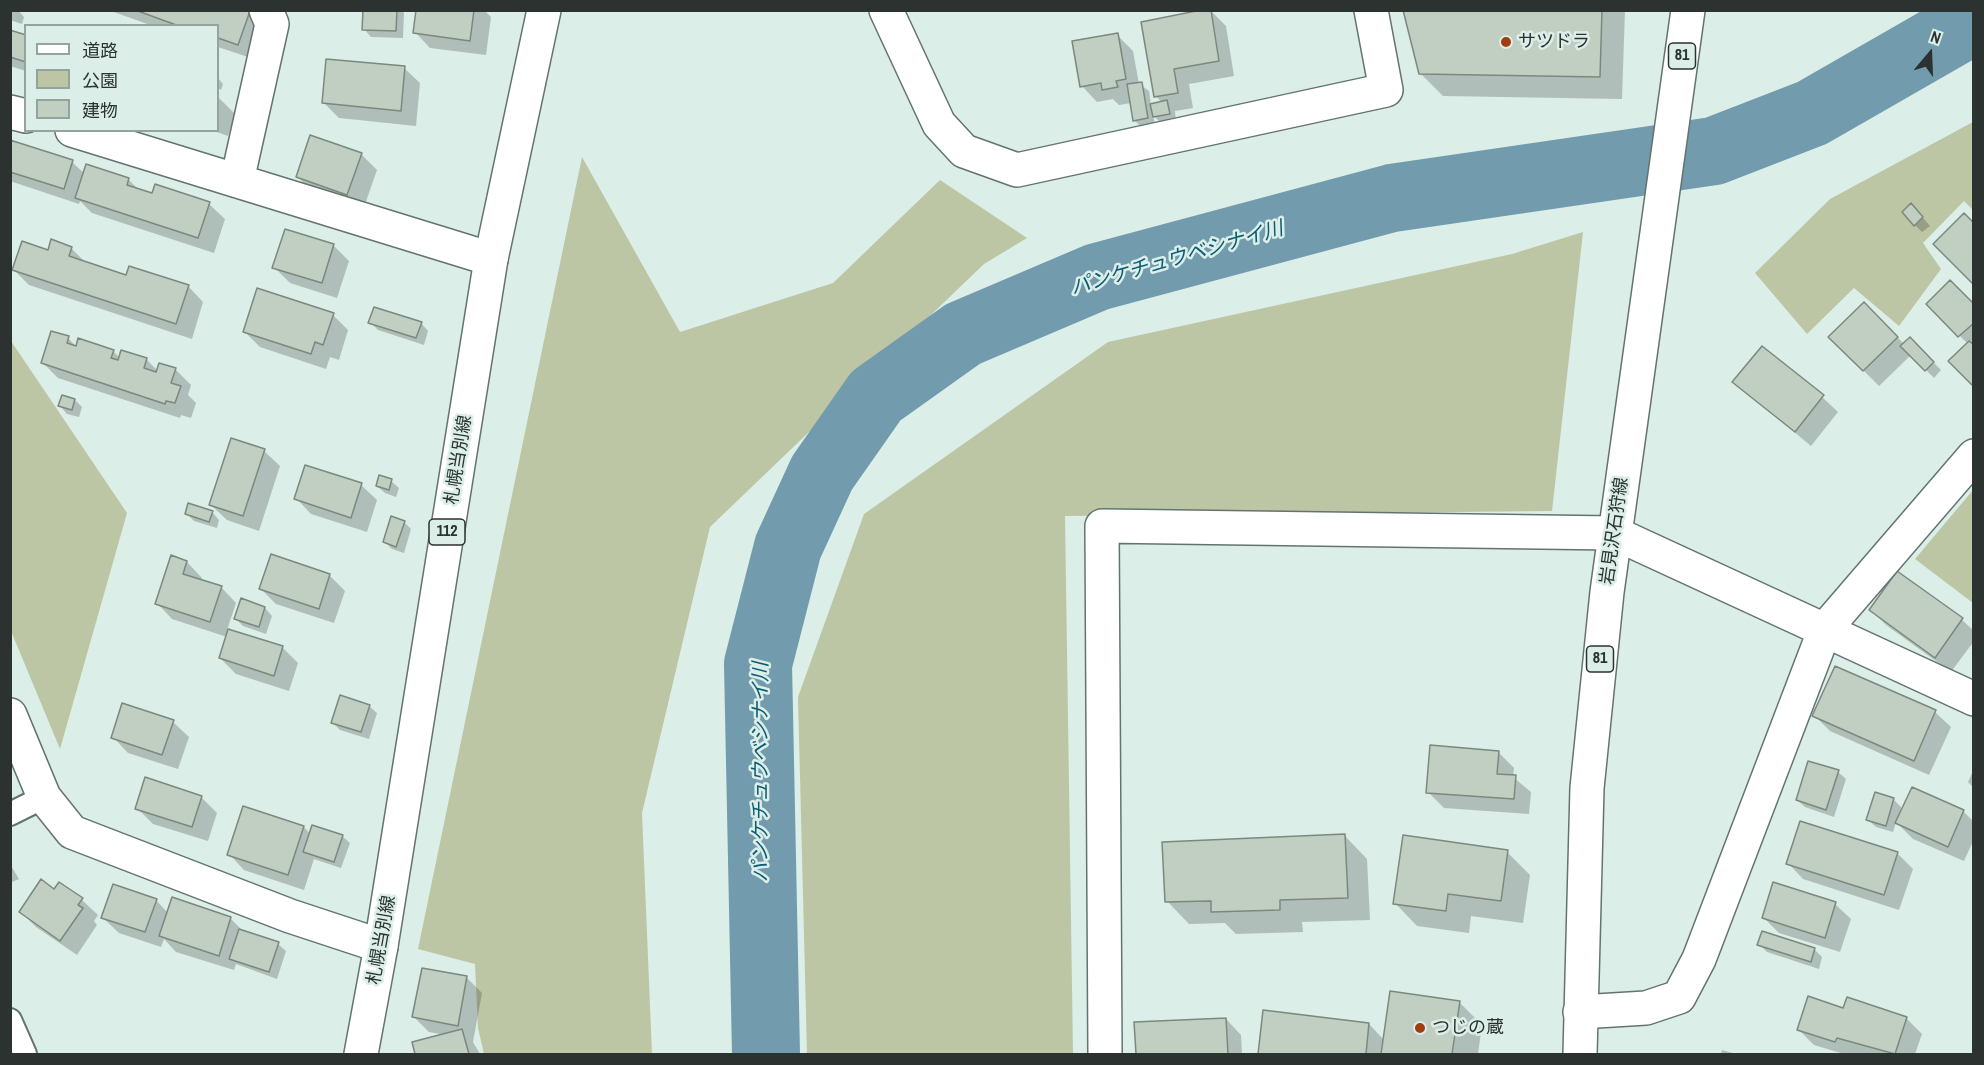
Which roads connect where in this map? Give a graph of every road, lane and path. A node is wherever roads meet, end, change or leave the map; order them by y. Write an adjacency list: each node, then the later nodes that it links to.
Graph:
1 (544, 10): 8 (street, 札幌当別線 / 112)
2 (886, 10): 3 (street)
3 (1371, 10)
4 (1688, 10): 10 (street, 岩見沢石狩線 / 81)
5 (271, 15): 7 (street)
6 (78, 132): 7 (street)
7 (237, 181): 8 (street)
8 (491, 259): 16 (street, 札幌当別線 / 112)
9 (1974, 456): 11 (street)
10 (1614, 533): 11 (street); 17 (street, 岩見沢石狩線 / 81); 21 (street)
11 (1825, 629): 12 (street); 17 (street)
12 (1974, 699)
13 (10, 715): 14 (street)
14 (44, 797): 15 (lane); 16 (street)
15 (10, 814)
16 (381, 946): 20 (street, 札幌当別線 / 112)
17 (1580, 1012): 22 (street, 岩見沢石狩線 / 81)
18 (10, 1020): 19 (lane)
19 (25, 1054)
20 (361, 1054)
21 (1105, 1054)
22 (1580, 1054)

